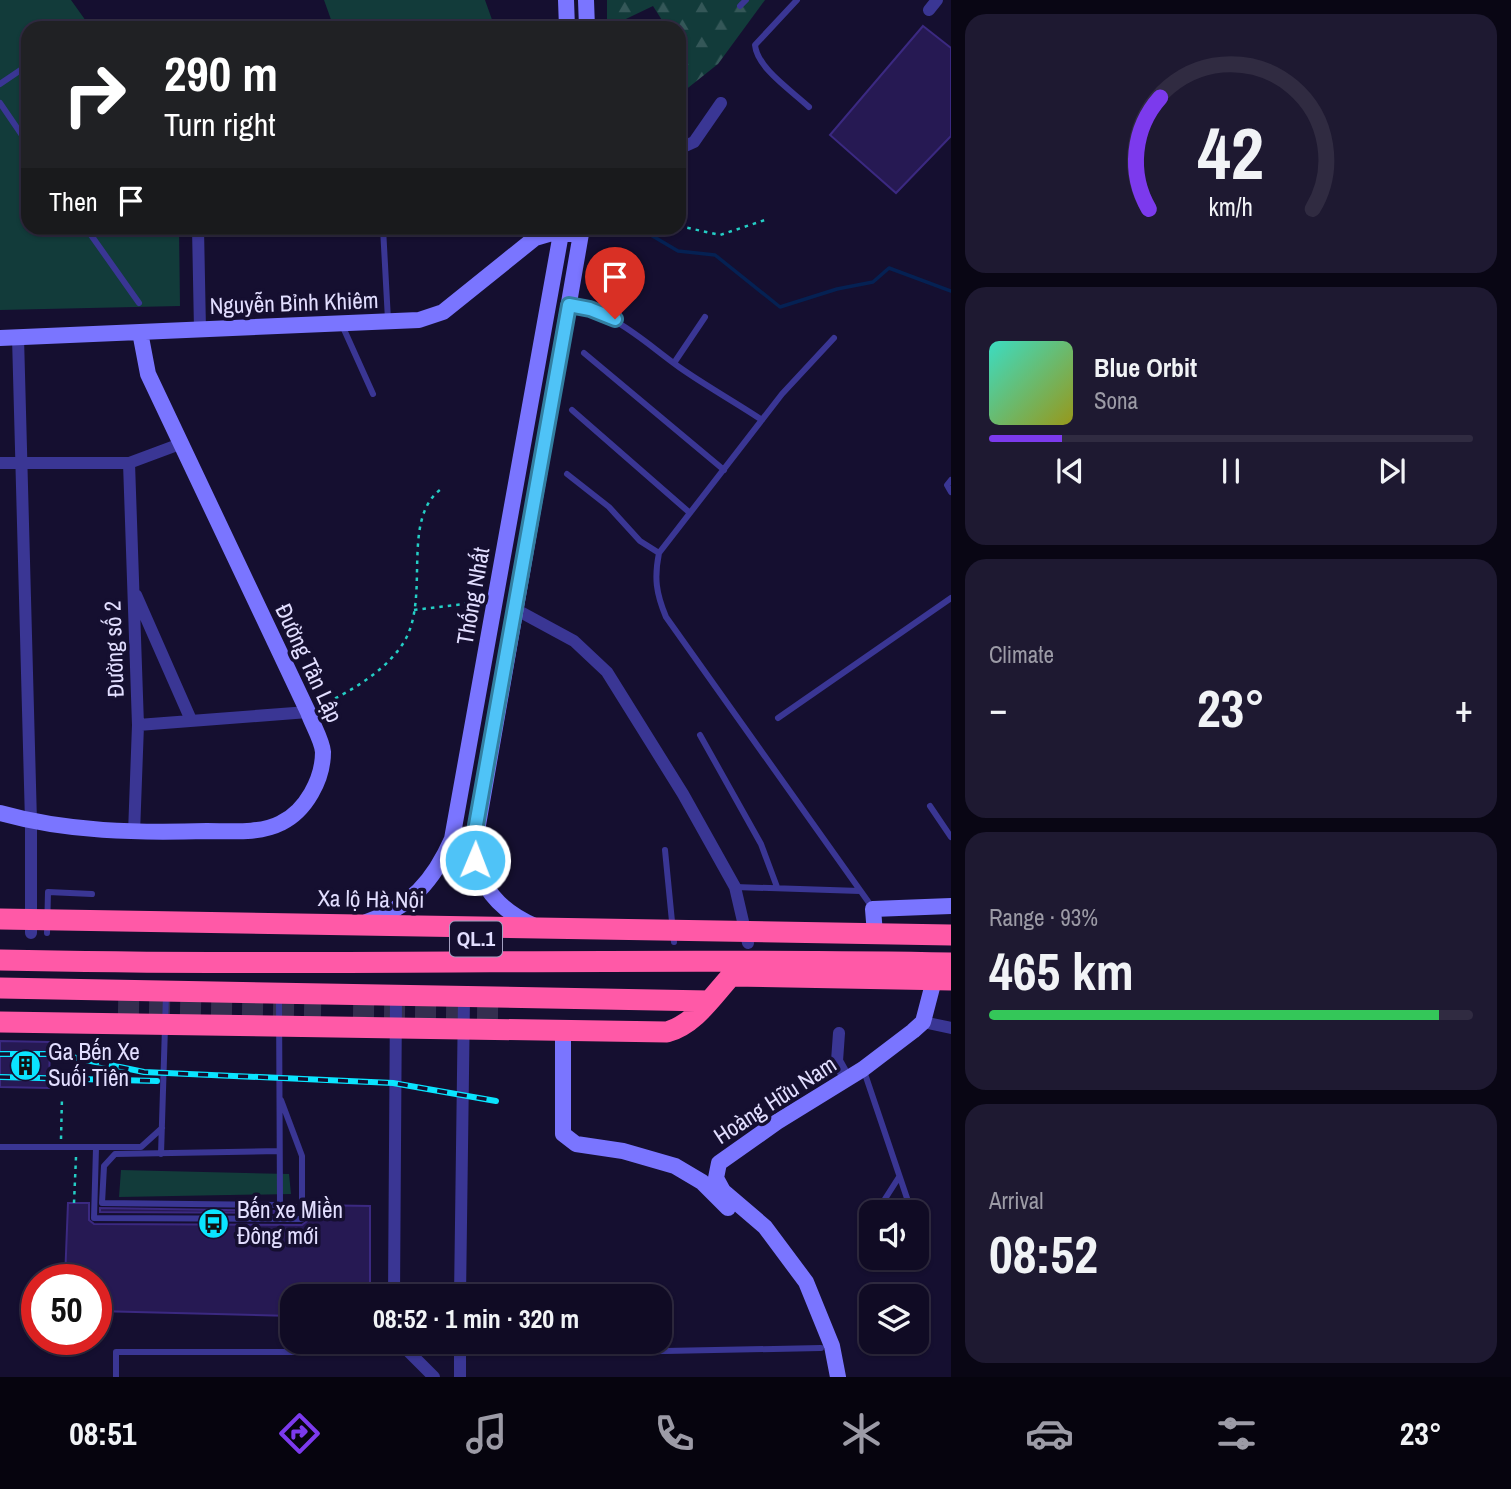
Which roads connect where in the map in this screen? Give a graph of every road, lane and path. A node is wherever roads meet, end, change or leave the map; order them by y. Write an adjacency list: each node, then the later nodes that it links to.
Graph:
1 (566, 0): 6 (main road)
2 (586, 0): 7 (main road)
3 (746, 0): 5 (lane)
4 (797, 0): 12 (lane)
5 (740, 6)
6 (567, 21)
7 (587, 21)
8 (21, 70): 9 (lane)
9 (0, 85)
10 (0, 103): 13 (lane)
11 (721, 103): 14 (street)
12 (809, 107)
13 (21, 134)
14 (686, 146)
15 (765, 220): 16 (path)
16 (686, 228)
17 (91, 235): 23 (lane)
18 (198, 235): 28 (street)
19 (383, 235): 26 (lane)
20 (545, 235): 26 (main road, Nguyễn Bỉnh Khiêm)
21 (561, 235): 51 (main road, Thống Nhất)
22 (581, 235): 24 (main road, Thống Nhất)
23 (139, 303)
24 (569, 305): 34 (lane); 52 (main road, Thống Nhất)
25 (705, 317): 34 (lane)
26 (388, 322): 27 (main road, Nguyễn Bỉnh Khiêm)
27 (341, 323): 28 (main road, Nguyễn Bỉnh Khiêm); 35 (lane)
28 (200, 330): 29 (main road, Nguyễn Bỉnh Khiêm)
29 (140, 332): 30 (main road, Nguyễn Bỉnh Khiêm); 38 (main road, Đường Tân Lập)
30 (18, 337): 31 (main road, Nguyễn Bỉnh Khiêm); 39 (street)
31 (0, 338)
32 (834, 338): 37 (lane)
33 (584, 353): 42 (lane)
34 (674, 363): 37 (lane)
35 (373, 394)
36 (572, 410): 47 (lane)
37 (762, 420): 42 (lane)
38 (180, 444): 41 (street); 54 (main road, Đường Tân Lập)
39 (21, 462): 40 (street); 41 (street); 61 (street)
40 (0, 463)
41 (129, 463): 49 (street, Đường số 2)
42 (724, 470): 47 (lane)
43 (567, 474): 48 (lane)
44 (951, 480): 46 (lane)
45 (440, 489): 53 (path)
46 (951, 492)
47 (690, 513): 48 (lane)
48 (659, 553): 69 (lane)
49 (133, 588): 56 (street); 57 (street, Đường số 2)
50 (951, 598): 55 (lane)
51 (495, 602): 53 (path); 62 (main road, Thống Nhất)
52 (515, 609): 63 (main road, Thống Nhất); 67 (street)
53 (414, 610): 54 (path)
54 (308, 712): 56 (street); 64 (main road, Đường Tân Lập)
55 (778, 718)
56 (191, 720): 57 (street)
57 (138, 725): 64 (street, Đường số 2)
58 (701, 735): 68 (lane)
59 (930, 806): 65 (lane)
60 (0, 813): 61 (main road, Đường Tân Lập)
61 (32, 822): 64 (main road, Đường Tân Lập); 75 (street)
62 (456, 824): 63 (main road); 74 (main road, Thống Nhất)
63 (476, 825): 77 (main road, Thống Nhất)
64 (134, 833)
65 (951, 837)
66 (665, 850): 81 (lane)
67 (734, 887): 68 (lane); 82 (street)
68 (777, 887): 69 (lane)
69 (860, 891): 72 (lane)
70 (92, 894): 75 (lane)
71 (951, 905): 72 (main road)
72 (873, 908): 83 (main road)
73 (0, 919): 75 (highway, Xa lộ Hà Nội / QL.1)
74 (356, 925): 76 (highway, Xa lộ Hà Nội / QL.1); 78 (highway, Xa lộ Hà Nội / QL.1)
75 (39, 926): 76 (highway, Xa lộ Hà Nội / QL.1); 79 (highway, Xa lộ Hà Nội / QL.1)
76 (221, 928): 78 (highway, Xa lộ Hà Nội / QL.1)
77 (548, 928): 78 (highway, Xa lộ Hà Nội / QL.1); 81 (highway, Xa lộ Hà Nội / QL.1)
78 (444, 932): 81 (highway, Xa lộ Hà Nội / QL.1)
79 (0, 933)
80 (951, 935): 83 (highway, Xa lộ Hà Nội / QL.1)
81 (673, 936): 82 (highway, Xa lộ Hà Nội / QL.1)
82 (747, 937): 83 (highway, Xa lộ Hà Nội / QL.1)
83 (875, 940): 84 (highway, Xa lộ Hà Nội / QL.1)
84 (951, 946)
85 (0, 960): 86 (highway, QL.1)
86 (732, 969): 87 (highway, QL.1); 93 (highway)
87 (943, 972): 101 (main road)
88 (0, 988): 89 (highway)
89 (166, 992): 90 (highway); 102 (lane)
90 (279, 995): 91 (highway); 103 (lane)
91 (396, 997): 92 (highway); 105 (street)
92 (464, 999): 93 (highway); 106 (street)
93 (709, 1001): 99 (highway)
94 (0, 1008): 95 (highway)
95 (118, 1010)
96 (321, 1014): 97 (highway)
97 (352, 1015)
98 (506, 1017): 99 (highway)
99 (692, 1020): 107 (highway)
100 (0, 1022): 102 (highway)
101 (923, 1022): 104 (street); 109 (main road, Hoàng Hữu Nam)
102 (163, 1026): 103 (highway); 113 (lane)
103 (279, 1028): 105 (highway); 111 (lane)
104 (951, 1028)
105 (395, 1029): 106 (highway); 124 (street)
106 (463, 1030): 107 (highway); 125 (street)
107 (563, 1032): 126 (main road)
108 (839, 1033): 110 (street)
109 (863, 1069): 110 (main road, Hoàng Hữu Nam); 121 (lane)
110 (847, 1079): 133 (main road, Hoàng Hữu Nam)
111 (279, 1096): 117 (lane); 118 (lane)
112 (62, 1097): 114 (path)
113 (162, 1128): 116 (lane); 120 (lane)
114 (61, 1139)
115 (0, 1147): 117 (lane)
116 (141, 1147): 117 (lane); 119 (lane)
117 (96, 1148)
118 (279, 1151): 119 (lane); 120 (lane)
119 (151, 1154): 120 (lane)
120 (161, 1154)
121 (898, 1177): 122 (lane); 123 (lane)
122 (884, 1200)
123 (907, 1200)
124 (394, 1284)
125 (460, 1284)
126 (821, 1348): 129 (lane, bridge); 132 (main road)
127 (411, 1354): 130 (street)
128 (460, 1354): 131 (street)
129 (116, 1377)
130 (434, 1377)
131 (460, 1377)
132 (829, 1377)
133 (838, 1377)

